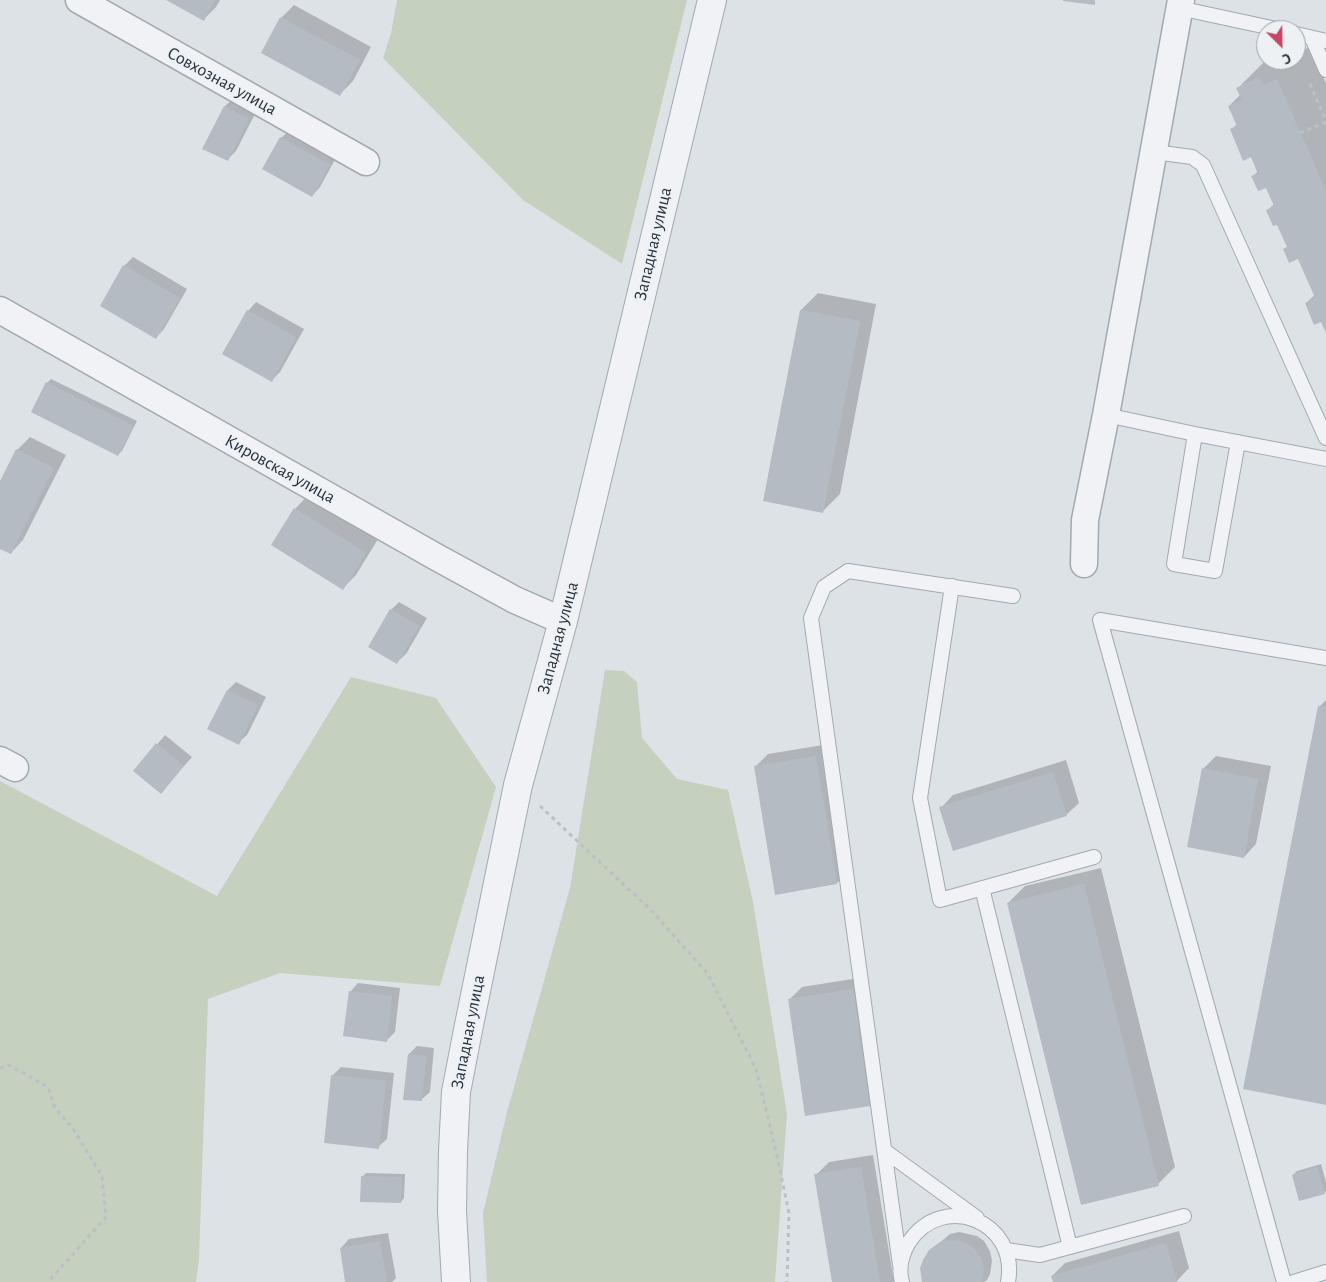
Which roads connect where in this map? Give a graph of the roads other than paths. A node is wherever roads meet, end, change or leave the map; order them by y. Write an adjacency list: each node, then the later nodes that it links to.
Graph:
1 (79, 0): 10 (street, Совхозная улица)
2 (712, 0): 21 (street, Западная улица)
3 (1180, 4): 4 (lane); 9 (street)
4 (1256, 24)
5 (1306, 36): 6 (lane)
6 (1312, 38): 7 (lane); 8 (lane)
7 (1326, 41)
8 (1326, 70)
9 (1154, 152): 12 (street); 14 (lane)
10 (366, 162)
11 (0, 310): 21 (street, Кировская улица)
12 (1106, 415): 13 (lane); 18 (street)
13 (1194, 434): 15 (lane); 15 (lane)
14 (1326, 438)
15 (1238, 442): 17 (lane)
16 (1326, 444): 17 (lane)
17 (1324, 459)
18 (1084, 564)
19 (952, 586): 20 (lane); 24 (lane); 25 (lane)
20 (1013, 596)
21 (563, 621): 32 (street, Западная улица)
22 (1326, 658): 35 (lane)
23 (1094, 857): 24 (lane)
24 (982, 888): 28 (lane)
25 (885, 1151): 27 (lane); 30 (lane)
26 (1184, 1216): 28 (lane)
27 (983, 1223): 29 (lane); 30 (lane)
28 (1070, 1247): 29 (lane)
29 (1006, 1250): 34 (lane)
30 (900, 1265): 33 (lane)
31 (1326, 1272): 36 (lane)
32 (456, 1282)
33 (902, 1282)
34 (1008, 1282)
35 (1284, 1282)
36 (1294, 1282)

